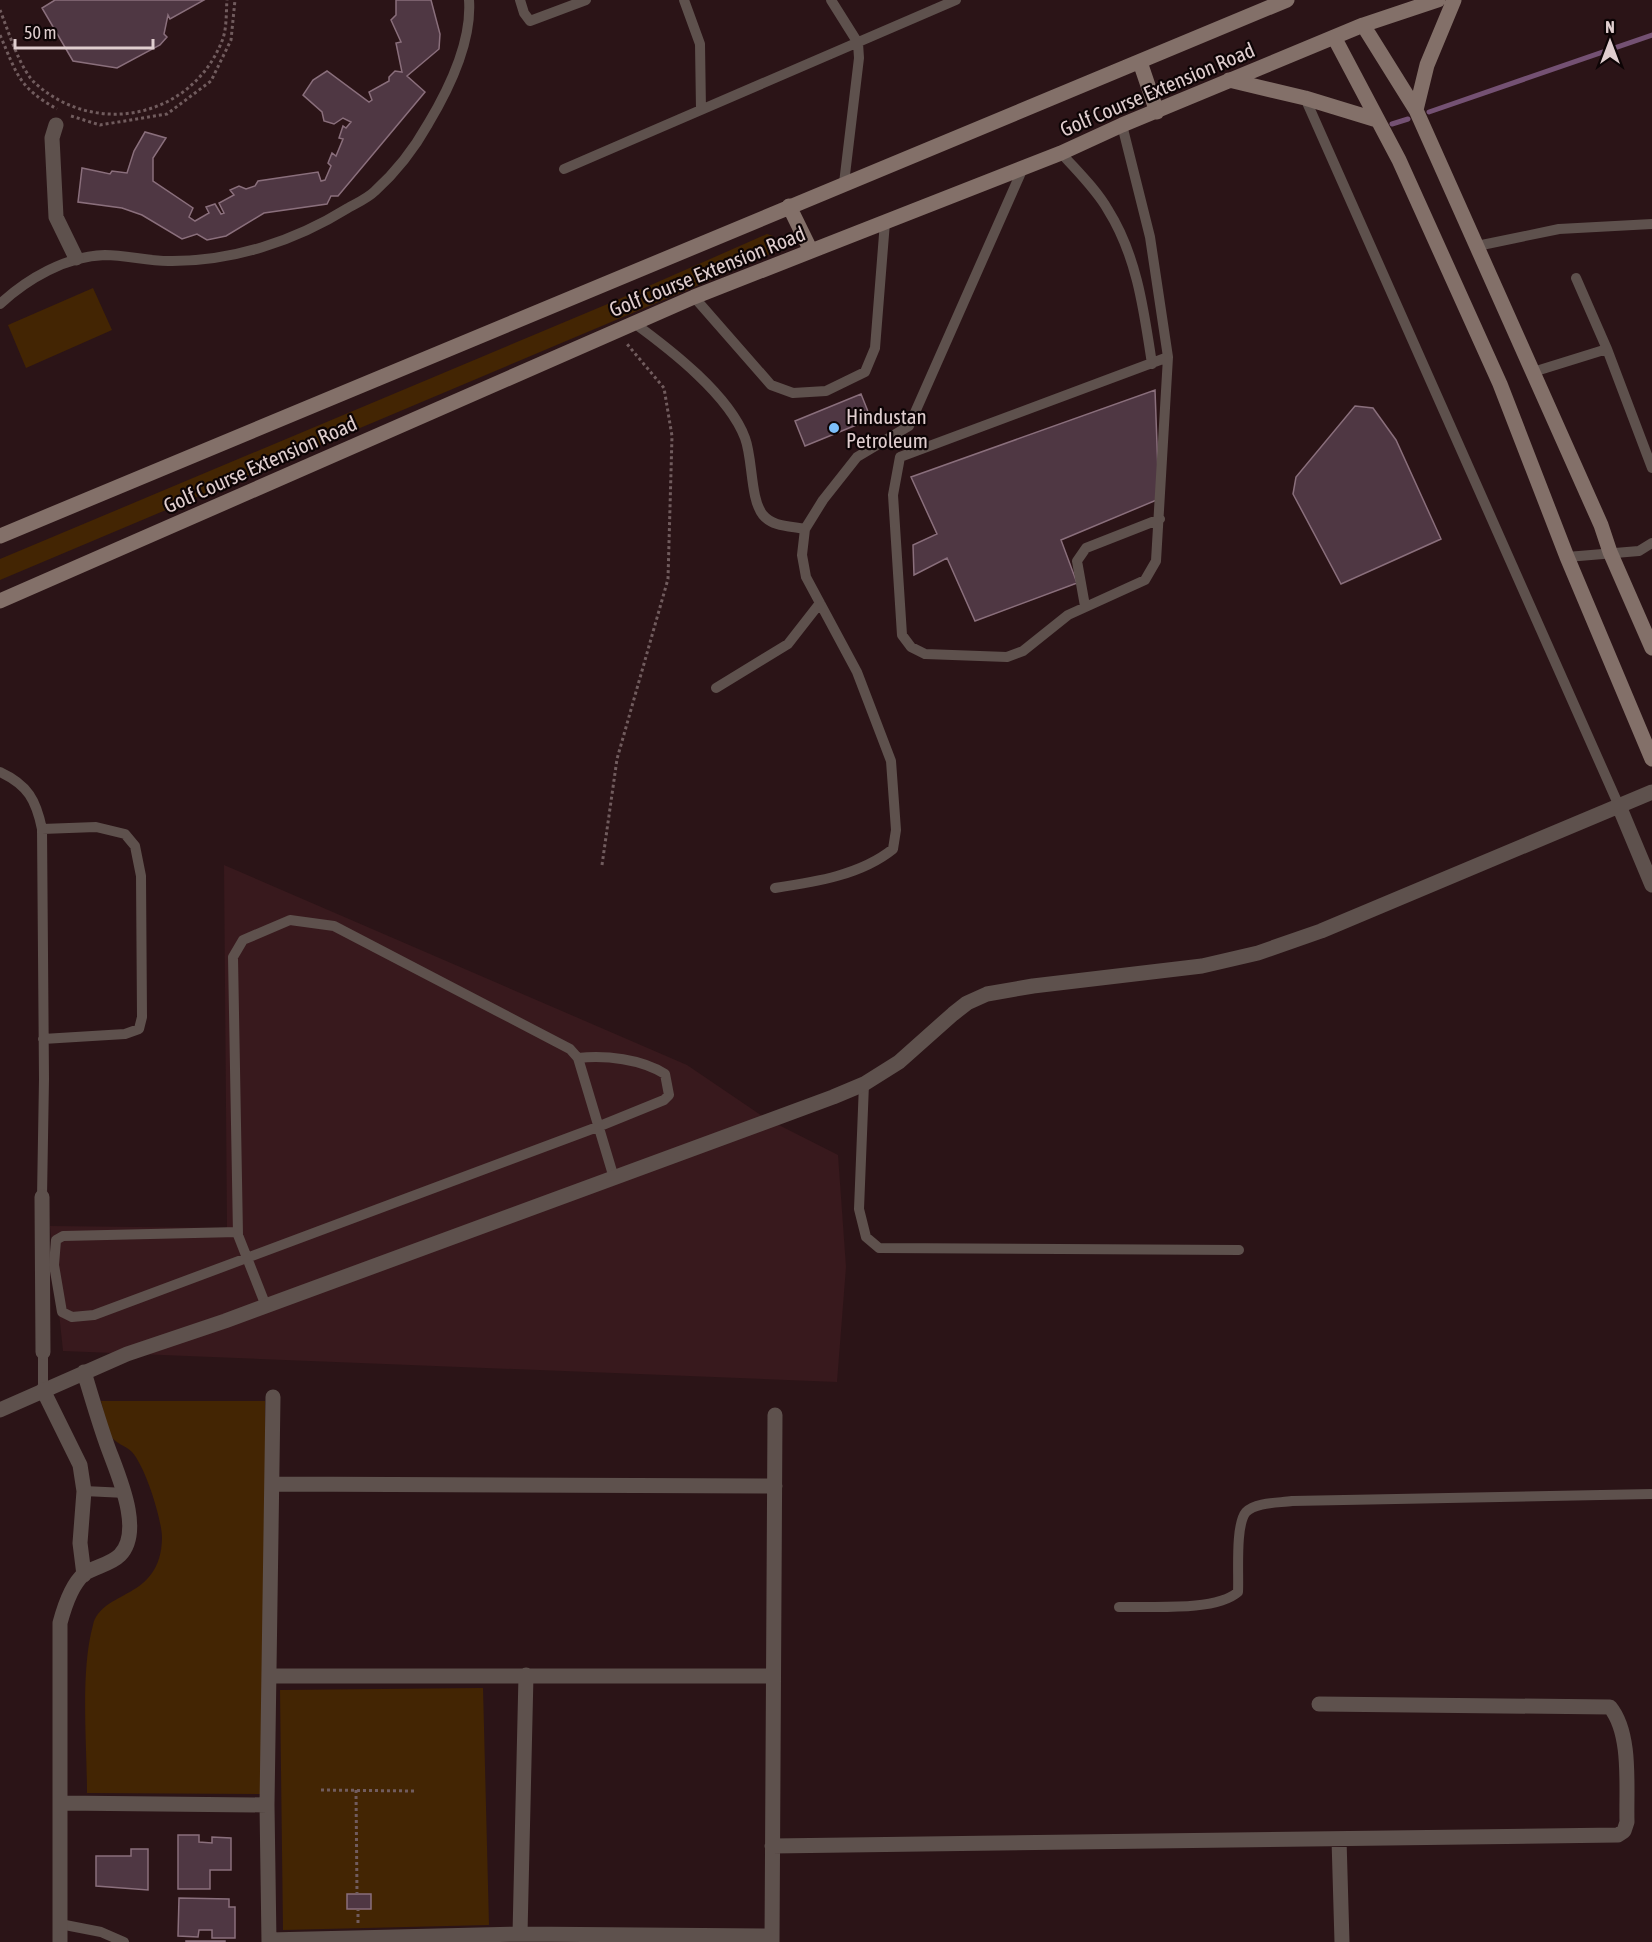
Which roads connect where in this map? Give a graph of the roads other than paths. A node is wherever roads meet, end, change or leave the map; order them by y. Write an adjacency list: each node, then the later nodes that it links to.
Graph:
1 (469, 0): 31 (lane)
2 (520, 0): 3 (lane)
3 (586, 0)
4 (684, 0): 16 (lane)
5 (831, 0): 12 (lane)
6 (956, 0): 12 (lane)
7 (1287, 0): 13 (main road, Golf Course Extension Road)
8 (1438, 0): 10 (main road, Golf Course Extension Road)
9 (1454, 0): 17 (main road)
10 (1363, 25): 11 (main road, Golf Course Extension Road); 17 (main road)
11 (1334, 37): 14 (main road, Golf Course Extension Road); 19 (main road)
12 (858, 43): 16 (lane); 25 (lane)
13 (1140, 62): 18 (main road); 25 (main road, Golf Course Extension Road)
14 (1229, 80): 15 (main road); 18 (main road, Golf Course Extension Road)
15 (1305, 98): 19 (main road); 55 (lane)
16 (701, 110): 23 (lane)
17 (1416, 110): 29 (main road)
18 (1157, 112): 21 (main road, Golf Course Extension Road)
19 (1377, 120): 46 (main road)
20 (56, 125): 31 (street)
21 (1122, 125): 22 (main road, Golf Course Extension Road); 37 (lane)
22 (1061, 153): 24 (main road, Golf Course Extension Road); 38 (lane)
23 (564, 168)
24 (1023, 168): 27 (main road, Golf Course Extension Road); 42 (lane)
25 (844, 183): 26 (main road, Golf Course Extension Road)
26 (789, 206): 30 (main road); 43 (main road, Golf Course Extension Road)
27 (885, 222): 30 (main road, Golf Course Extension Road); 33 (lane)
28 (1652, 224): 29 (lane)
29 (1477, 246): 39 (main road)
30 (811, 251): 33 (main road, Golf Course Extension Road)
31 (76, 258): 34 (lane)
32 (1576, 278): 36 (lane)
33 (694, 297): 35 (main road, Golf Course Extension Road)
34 (0, 304)
35 (634, 323): 42 (lane); 47 (main road, Golf Course Extension Road)
36 (1607, 349): 39 (lane); 40 (lane)
37 (1168, 357): 38 (lane); 41 (lane)
38 (1152, 364): 49 (lane)
39 (1533, 372): 45 (main road)
40 (1652, 468)
41 (1160, 519): 49 (lane); 49 (lane)
42 (805, 529): 48 (lane)
43 (0, 537)
44 (1652, 543): 45 (lane)
45 (1610, 552): 46 (lane); 50 (main road)
46 (1567, 557): 52 (main road)
47 (0, 601)
48 (820, 603): 51 (lane); 58 (lane)
49 (1085, 606)
50 (1652, 648)
51 (716, 687)
52 (1652, 759)
53 (0, 772): 56 (lane)
54 (1652, 792): 55 (street)
55 (1619, 806): 57 (street); 61 (street)
56 (42, 829): 59 (lane); 59 (lane)
57 (1652, 885)
58 (775, 888)
59 (43, 1039): 64 (lane)
60 (578, 1058): 62 (lane); 62 (lane); 65 (lane)
61 (864, 1084): 63 (street); 66 (lane)
62 (600, 1126): 63 (lane); 67 (lane)
63 (614, 1179): 68 (street)
64 (42, 1197): 69 (street)
65 (238, 1232): 67 (lane); 67 (lane)
66 (1239, 1250)
67 (246, 1257): 68 (lane)
68 (266, 1306): 70 (street)
69 (43, 1352): 71 (lane)
70 (84, 1371): 71 (street); 78 (street)
71 (43, 1390): 73 (street); 77 (street)
72 (273, 1397): 75 (street)
73 (0, 1410)
74 (776, 1415): 76 (street)
75 (273, 1484): 76 (street); 83 (street)
76 (775, 1486): 84 (street)
77 (84, 1491): 78 (lane); 80 (street)
78 (126, 1493): 80 (street)
79 (1652, 1494): 81 (lane)
80 (84, 1575): 86 (street)
81 (1119, 1607)
82 (526, 1675): 83 (street); 84 (street); 91 (street)
83 (269, 1676): 87 (street)
84 (772, 1676): 89 (street)
85 (1319, 1704): 88 (street)
86 (61, 1803): 87 (street); 90 (street)
87 (267, 1805): 94 (street)
88 (1340, 1839): 89 (street); 97 (street)
89 (772, 1846): 93 (street)
90 (60, 1924): 95 (street); 96 (lane)
91 (520, 1934): 92 (street); 93 (street)
92 (423, 1938): 94 (street)
93 (772, 1939)
94 (269, 1941)
95 (60, 1942)
96 (124, 1942)
97 (1342, 1942)

